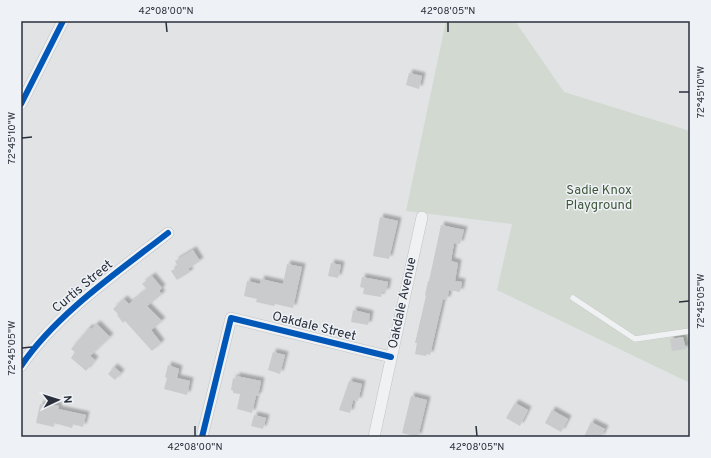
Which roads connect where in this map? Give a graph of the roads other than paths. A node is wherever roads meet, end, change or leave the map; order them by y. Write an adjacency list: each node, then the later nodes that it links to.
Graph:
1 (63, 21): 2 (street)
2 (21, 104)
3 (422, 217): 7 (street, Oakdale Avenue)
4 (168, 233): 8 (street, Curtis Street)
5 (573, 298): 6 (lane)
6 (690, 331)
7 (391, 357): 9 (street, Oakdale Street); 10 (street, Oakdale Avenue)
8 (21, 366)
9 (202, 437)
10 (374, 437)

